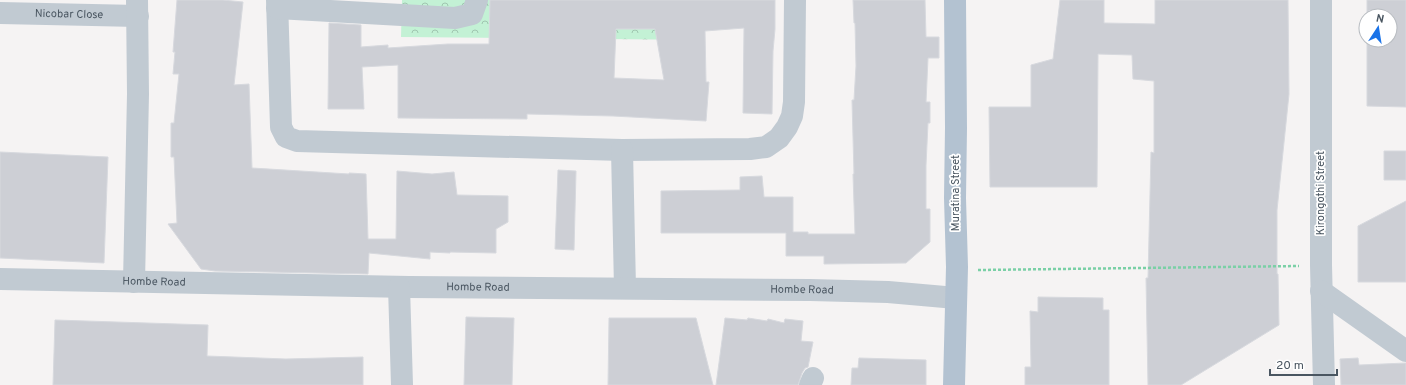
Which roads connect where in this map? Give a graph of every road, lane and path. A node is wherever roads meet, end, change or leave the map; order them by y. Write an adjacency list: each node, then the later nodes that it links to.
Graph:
1 (477, 0): 5 (street)
2 (795, 0): 8 (street)
3 (955, 0): 10 (main road, Muratina Street)
4 (1321, 0): 9 (street, Kirongothi Street)
5 (277, 4): 8 (street)
6 (137, 8): 7 (street, Nicobar Close); 12 (street)
7 (0, 13)
8 (622, 150): 14 (street)
9 (1321, 265): 10 (path); 15 (street, Kirongothi Street)
10 (957, 267): 16 (main road, Muratina Street)
11 (0, 279): 12 (street, Hombe Road)
12 (134, 282): 13 (street, Hombe Road)
13 (399, 287): 14 (street, Hombe Road); 18 (street)
14 (625, 288): 16 (street, Hombe Road)
15 (1321, 291): 17 (street); 20 (street, Kirongothi Street)
16 (956, 298): 19 (main road, Muratina Street)
17 (1406, 351)
18 (402, 385)
19 (954, 385)
20 (1324, 385)

